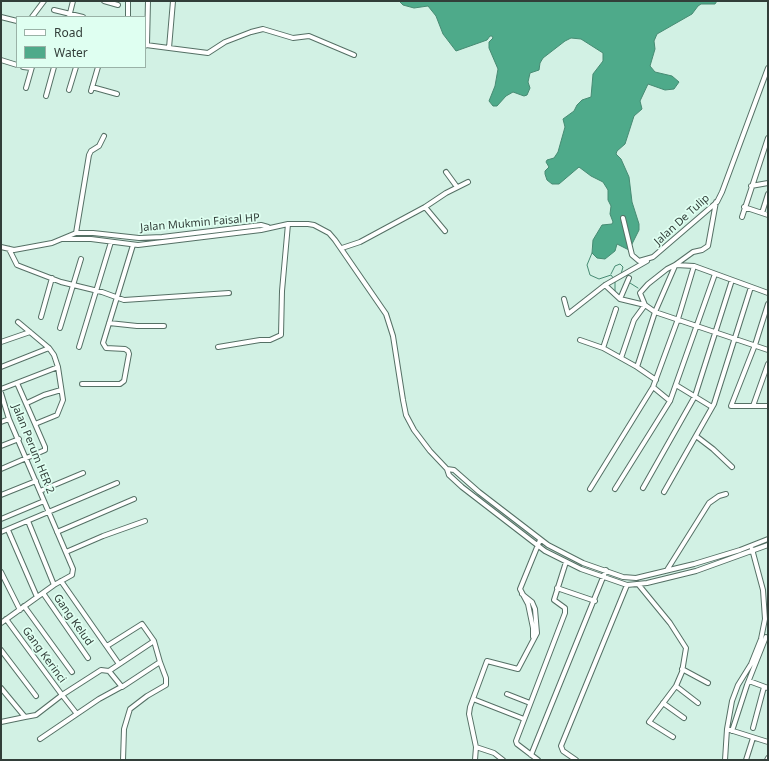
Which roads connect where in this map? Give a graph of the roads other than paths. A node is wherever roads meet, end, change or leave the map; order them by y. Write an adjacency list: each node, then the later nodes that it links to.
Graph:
1 (44, 1): 10 (street)
2 (73, 1): 9 (street)
3 (104, 1): 7 (street)
4 (128, 1): 11 (street)
5 (148, 1): 14 (street)
6 (173, 1): 15 (street)
7 (118, 5)
8 (54, 10): 9 (street)
9 (69, 15)
10 (33, 16)
11 (128, 16)
12 (1, 17): 13 (street)
13 (16, 21)
14 (146, 45): 15 (street)
15 (169, 48): 16 (street)
16 (354, 55)
17 (1, 60): 18 (street)
18 (16, 65)
19 (32, 68): 25 (street)
20 (54, 68): 28 (street)
21 (76, 68): 26 (street)
22 (98, 68): 27 (street)
23 (768, 68): 24 (street, Jalan De Tulip)
24 (767, 73): 37 (street, Jalan De Tulip)
25 (26, 88)
26 (69, 90)
27 (117, 94)
28 (46, 96)
29 (104, 136): 47 (street)
30 (768, 138): 34 (street)
31 (446, 172): 35 (street)
32 (468, 182): 35 (street)
33 (768, 183): 34 (street)
34 (751, 186): 39 (street)
35 (457, 187): 38 (street)
36 (768, 194): 40 (street)
37 (716, 202): 55 (street, Jalan De Tulip); 57 (street)
38 (425, 207): 46 (street); 53 (street)
39 (744, 207): 40 (street); 42 (street)
40 (762, 213): 41 (street)
41 (768, 215)
42 (742, 217)
43 (623, 218): 55 (street, Jalan De Tulip)
44 (288, 224): 45 (street, Jalan Mukmin Faisal HP); 53 (street, Jalan Mukmin Faisal HP); 90 (street)
45 (269, 227): 47 (street, Jalan Mukmin Faisal HP); 51 (street, Jalan Mukmin Faisal HP)
46 (445, 231)
47 (76, 233): 48 (street, Jalan Mukmin Faisal HP)
48 (63, 239): 49 (street, Jalan Mukmin Faisal HP); 54 (street, Jalan Mukmin Faisal HP)
49 (111, 242): 51 (street, Jalan Mukmin Faisal HP); 66 (street)
50 (1, 243): 52 (street)
51 (133, 245): 69 (street)
52 (3, 247): 54 (street)
53 (342, 248): 122 (street, Jalan Mukmin Faisal HP)
54 (12, 250): 60 (street)
55 (653, 257): 64 (street)
56 (81, 259): 63 (street)
57 (675, 265): 58 (street); 73 (street); 75 (street)
58 (694, 266): 59 (street); 77 (street)
59 (715, 274): 62 (street); 81 (street)
60 (52, 278): 63 (street); 76 (street)
61 (629, 278): 71 (street)
62 (732, 280): 65 (street); 84 (street)
63 (74, 285): 66 (street); 82 (street)
64 (607, 285): 70 (street); 71 (street)
65 (751, 287): 68 (street); 85 (street)
66 (95, 290): 69 (street); 89 (street)
67 (229, 293): 69 (street)
68 (768, 293)
69 (116, 296): 79 (street)
70 (564, 299)
71 (620, 299): 73 (street)
72 (768, 304): 88 (street)
73 (644, 305): 75 (street); 94 (street)
74 (616, 310): 92 (street)
75 (655, 312): 77 (street); 98 (street)
76 (40, 317)
77 (678, 320): 81 (street); 99 (street)
78 (18, 322): 83 (street)
79 (109, 323): 80 (street); 101 (street)
80 (164, 326)
81 (698, 326): 84 (street); 102 (street)
82 (60, 328)
83 (30, 332): 87 (street); 91 (street)
84 (716, 333): 85 (street); 107 (street)
85 (735, 339): 88 (street); 112 (street)
86 (580, 340): 92 (street)
87 (1, 342)
88 (755, 345): 93 (street); 110 (street)
89 (79, 346)
90 (218, 347)
91 (48, 348): 96 (street); 97 (street)
92 (603, 348): 94 (street)
93 (768, 350)
94 (621, 358): 98 (street)
95 (768, 364): 110 (street)
96 (1, 367)
97 (58, 367): 100 (street); 105 (street)
98 (637, 367): 99 (street)
99 (656, 380): 103 (street)
100 (17, 383): 104 (street); 109 (street)
101 (82, 384)
102 (676, 385): 107 (street); 108 (street)
103 (653, 387): 108 (street); 127 (street)
104 (1, 389)
105 (61, 390): 109 (street); 115 (street)
106 (1, 393): 113 (street, Jalan Perum HER 2)
107 (695, 396): 112 (street); 126 (street)
108 (670, 401): 128 (street)
109 (26, 403): 115 (street)
110 (753, 406): 111 (street)
111 (768, 406)
112 (712, 407): 116 (street)
113 (9, 419): 114 (street); 117 (street, Jalan Perum HER 2)
114 (1, 422)
115 (35, 424): 119 (street)
116 (696, 436): 120 (street); 130 (street)
117 (18, 439): 118 (street); 119 (street, Jalan Perum HER 2)
118 (1, 446)
119 (26, 458): 121 (street); 124 (street, Jalan Perum HER 2)
120 (732, 467)
121 (1, 469)
122 (447, 469): 143 (street, Jalan Mukmin Faisal HP); 144 (street, Jalan Mukmin Faisal HP)
123 (83, 473): 129 (street)
124 (36, 481): 129 (street, Jalan Perum HER 2); 132 (street)
125 (117, 483): 135 (street)
126 (643, 488)
127 (590, 489)
128 (615, 489)
129 (40, 491): 134 (street, Jalan Perum HER 2)
130 (664, 492)
131 (726, 494): 151 (street)
132 (1, 495)
133 (134, 499): 141 (street)
134 (44, 500): 135 (street, Jalan Perum HER 2); 136 (street)
135 (49, 512): 137 (street); 141 (street, Jalan Perum HER 2)
136 (1, 519)
137 (28, 521): 139 (street); 158 (street)
138 (145, 521): 148 (street)
139 (8, 530): 140 (street); 161 (street)
140 (1, 532)
141 (57, 532): 148 (street, Jalan Perum HER 2)
142 (768, 539): 145 (street, Jalan Mukmin Faisal HP)
143 (540, 540): 144 (street); 150 (street, Jalan Mukmin Faisal HP)
144 (537, 545): 149 (street, Jalan Mukmin Faisal HP); 188 (street)
145 (751, 546): 147 (street); 151 (street, Jalan Mukmin Faisal HP)
146 (768, 546): 147 (street, Jalan Mukmin Faisal HP)
147 (753, 551): 157 (street, Jalan Mukmin Faisal HP); 166 (street)
148 (66, 552): 155 (street, Jalan Perum HER 2)
149 (566, 562): 153 (street, Jalan Mukmin Faisal HP); 159 (street)
150 (606, 570): 153 (street); 154 (street, Jalan Mukmin Faisal HP)
151 (667, 570): 154 (street, Jalan Mukmin Faisal HP)
152 (1, 572): 164 (street)
153 (604, 577): 156 (street, Jalan Mukmin Faisal HP); 162 (street)
154 (636, 578): 157 (street)
155 (61, 581): 158 (street); 171 (street)
156 (627, 584): 157 (street, Jalan Mukmin Faisal HP); 210 (street)
157 (638, 584): 176 (street)
158 (54, 585): 160 (street)
159 (557, 588): 162 (street); 189 (street)
160 (43, 593): 161 (street); 173 (street, Gang Kelud)
161 (38, 597): 163 (street)
162 (594, 601): 205 (street)
163 (24, 606): 164 (street); 178 (street)
164 (20, 610): 165 (street)
165 (6, 619): 167 (street); 186 (street, Gang Kerinci)
166 (766, 620): 168 (street)
167 (1, 622)
168 (762, 634): 169 (street); 198 (street)
169 (767, 637): 179 (street)
170 (154, 641): 171 (street); 174 (street); 175 (street)
171 (106, 646): 175 (street)
172 (1, 650): 187 (street)
173 (88, 658)
174 (160, 662): 182 (street); 206 (street)
175 (120, 664): 177 (street)
176 (682, 669): 180 (street); 181 (street)
177 (109, 671): 182 (street); 186 (street)
178 (72, 672)
179 (749, 681): 184 (street); 199 (street)
180 (708, 683)
181 (676, 686): 190 (street); 191 (street)
182 (121, 687): 192 (street)
183 (1, 688): 193 (street)
184 (766, 688): 197 (street)
185 (507, 694): 189 (street)
186 (62, 695): 192 (street); 193 (street, Gang Kerinci)
187 (36, 696)
188 (472, 699): 194 (street); 204 (street)
189 (530, 703): 194 (street)
190 (663, 703): 195 (street); 200 (street)
191 (698, 703)
192 (77, 714): 202 (street)
193 (25, 717): 196 (street)
194 (524, 718): 205 (street)
195 (684, 718)
196 (1, 722)
197 (753, 728)
198 (727, 729): 199 (street); 211 (street)
199 (732, 731): 201 (street)
200 (673, 737)
201 (754, 738): 203 (street); 212 (street)
202 (40, 739)
203 (768, 742)
204 (476, 747): 207 (street); 208 (street)
205 (531, 755): 209 (street)
206 (123, 760)
207 (475, 760)
208 (503, 760)
209 (538, 760)
210 (576, 760)
211 (725, 760)
212 (746, 760)

